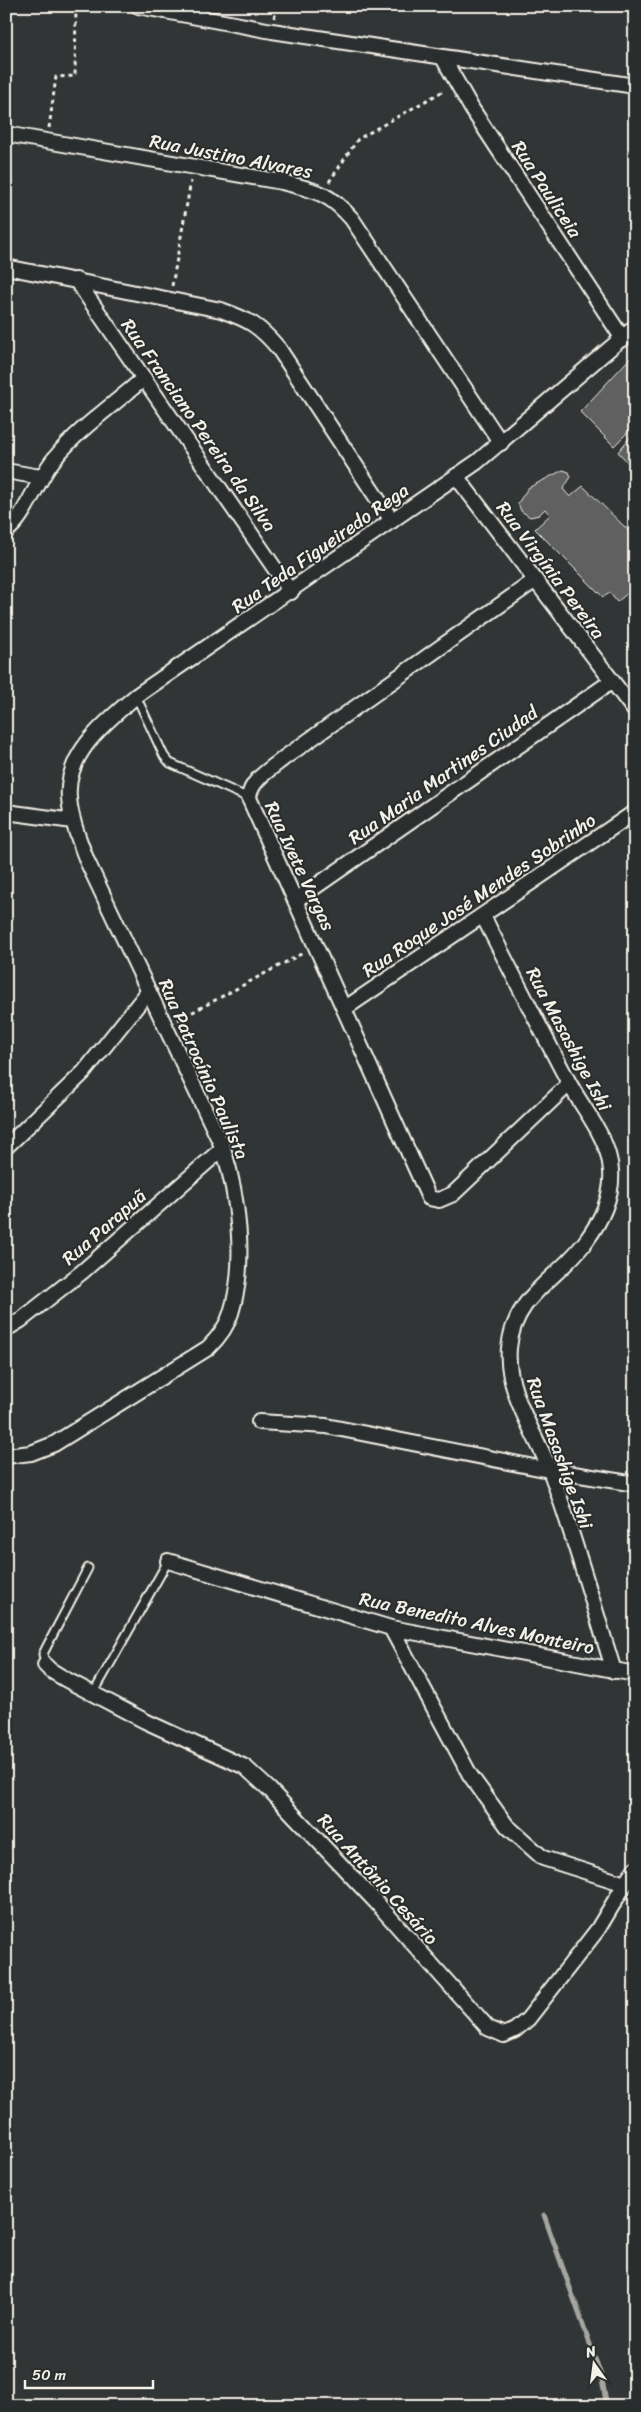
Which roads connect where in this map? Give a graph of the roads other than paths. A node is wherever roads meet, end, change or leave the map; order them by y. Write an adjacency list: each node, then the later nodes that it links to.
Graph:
1 (138, 6): 2 (street)
2 (443, 58): 3 (street); 8 (street, Rua Pauliceia)
3 (635, 86)
4 (6, 134): 10 (street, Rua Justino Alvares)
5 (6, 267): 6 (street)
6 (76, 280): 9 (street, Rua Franciano Pereira da Silva); 14 (street)
7 (635, 327): 8 (street, Rua Teda Figueiredo Rega)
8 (623, 339): 10 (street, Rua Teda Figueiredo Rega)
9 (144, 378): 13 (street); 17 (street, Rua Franciano Pereira da Silva)
10 (501, 443): 12 (street, Rua Teda Figueiredo Rega)
11 (6, 471): 13 (street)
12 (456, 476): 14 (street, Rua Teda Figueiredo Rega); 16 (street, Rua Virgínia Pereira)
13 (40, 478): 15 (street)
14 (392, 521): 17 (street, Rua Teda Figueiredo Rega)
15 (6, 531)
16 (534, 581): 18 (street, Rua Virgínia Pereira); 21 (street, Rua Ivete Vargas)
17 (291, 592): 19 (street, Rua Teda Figueiredo Rega)
18 (612, 681): 20 (street, Rua Virgínia Pereira); 25 (street, Rua Maria Martines Ciudad)
19 (136, 696): 21 (lane); 24 (street, Rua Teda Figueiredo Rega)
20 (635, 710)
21 (249, 798): 25 (street, Rua Ivete Vargas)
22 (6, 812): 24 (street)
23 (635, 812): 26 (street, Rua Roque José Mendes Sobrinho)
24 (73, 821): 27 (street, Rua Patrocínio Paulista)
25 (296, 900): 28 (street, Rua Ivete Vargas)
26 (483, 916): 28 (street, Rua Roque José Mendes Sobrinho); 29 (street, Rua Masashige Ishi)
27 (148, 992): 30 (street); 31 (street, Rua Patrocínio Paulista)
28 (344, 1009): 29 (street, Rua Ivete Vargas)
29 (569, 1084): 35 (street, Rua Masashige Ishi)
30 (6, 1147)
31 (223, 1148): 32 (street, Rua Parapuã); 34 (street, Rua Patrocínio Paulista)
32 (6, 1329)
33 (259, 1422): 35 (street)
34 (6, 1456)
35 (549, 1470): 36 (street); 41 (street, Rua Masashige Ishi)
36 (635, 1484)
37 (168, 1560): 39 (street, Rua Benedito Alves Monteiro); 43 (lane)
38 (88, 1568): 40 (lane)
39 (391, 1628): 41 (street, Rua Benedito Alves Monteiro); 45 (street)
40 (45, 1665): 43 (street, Rua Antônio Cesário)
41 (614, 1671): 42 (street, Rua Benedito Alves Monteiro)
42 (635, 1674)
43 (93, 1694): 45 (street, Rua Antônio Cesário)
44 (635, 1869): 45 (street)
45 (625, 1884)

